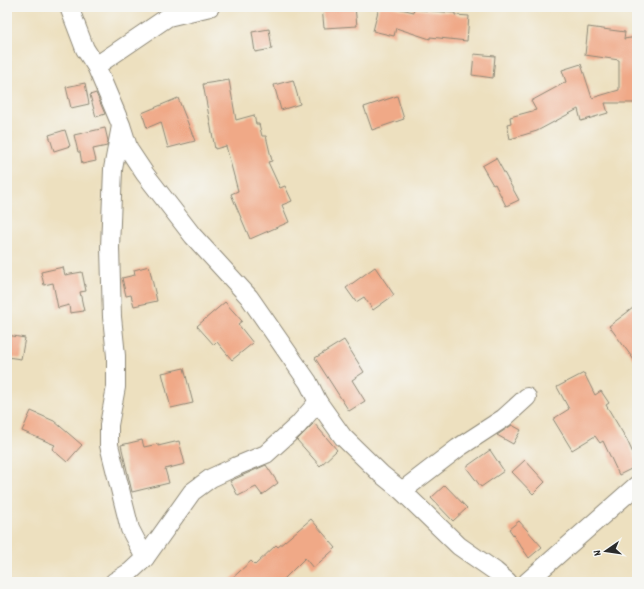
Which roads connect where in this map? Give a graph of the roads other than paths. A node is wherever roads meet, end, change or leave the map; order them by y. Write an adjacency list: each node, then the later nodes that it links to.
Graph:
1 (69, 7): 3 (street)
2 (210, 7): 3 (street)
3 (96, 66): 4 (street)
4 (121, 125): 6 (street); 9 (street)
5 (527, 397): 8 (street)
6 (318, 402): 8 (street); 9 (street)
7 (637, 485): 12 (street)
8 (402, 491): 11 (street)
9 (145, 558): 10 (street)
10 (114, 582)
11 (508, 582)
12 (527, 582)

